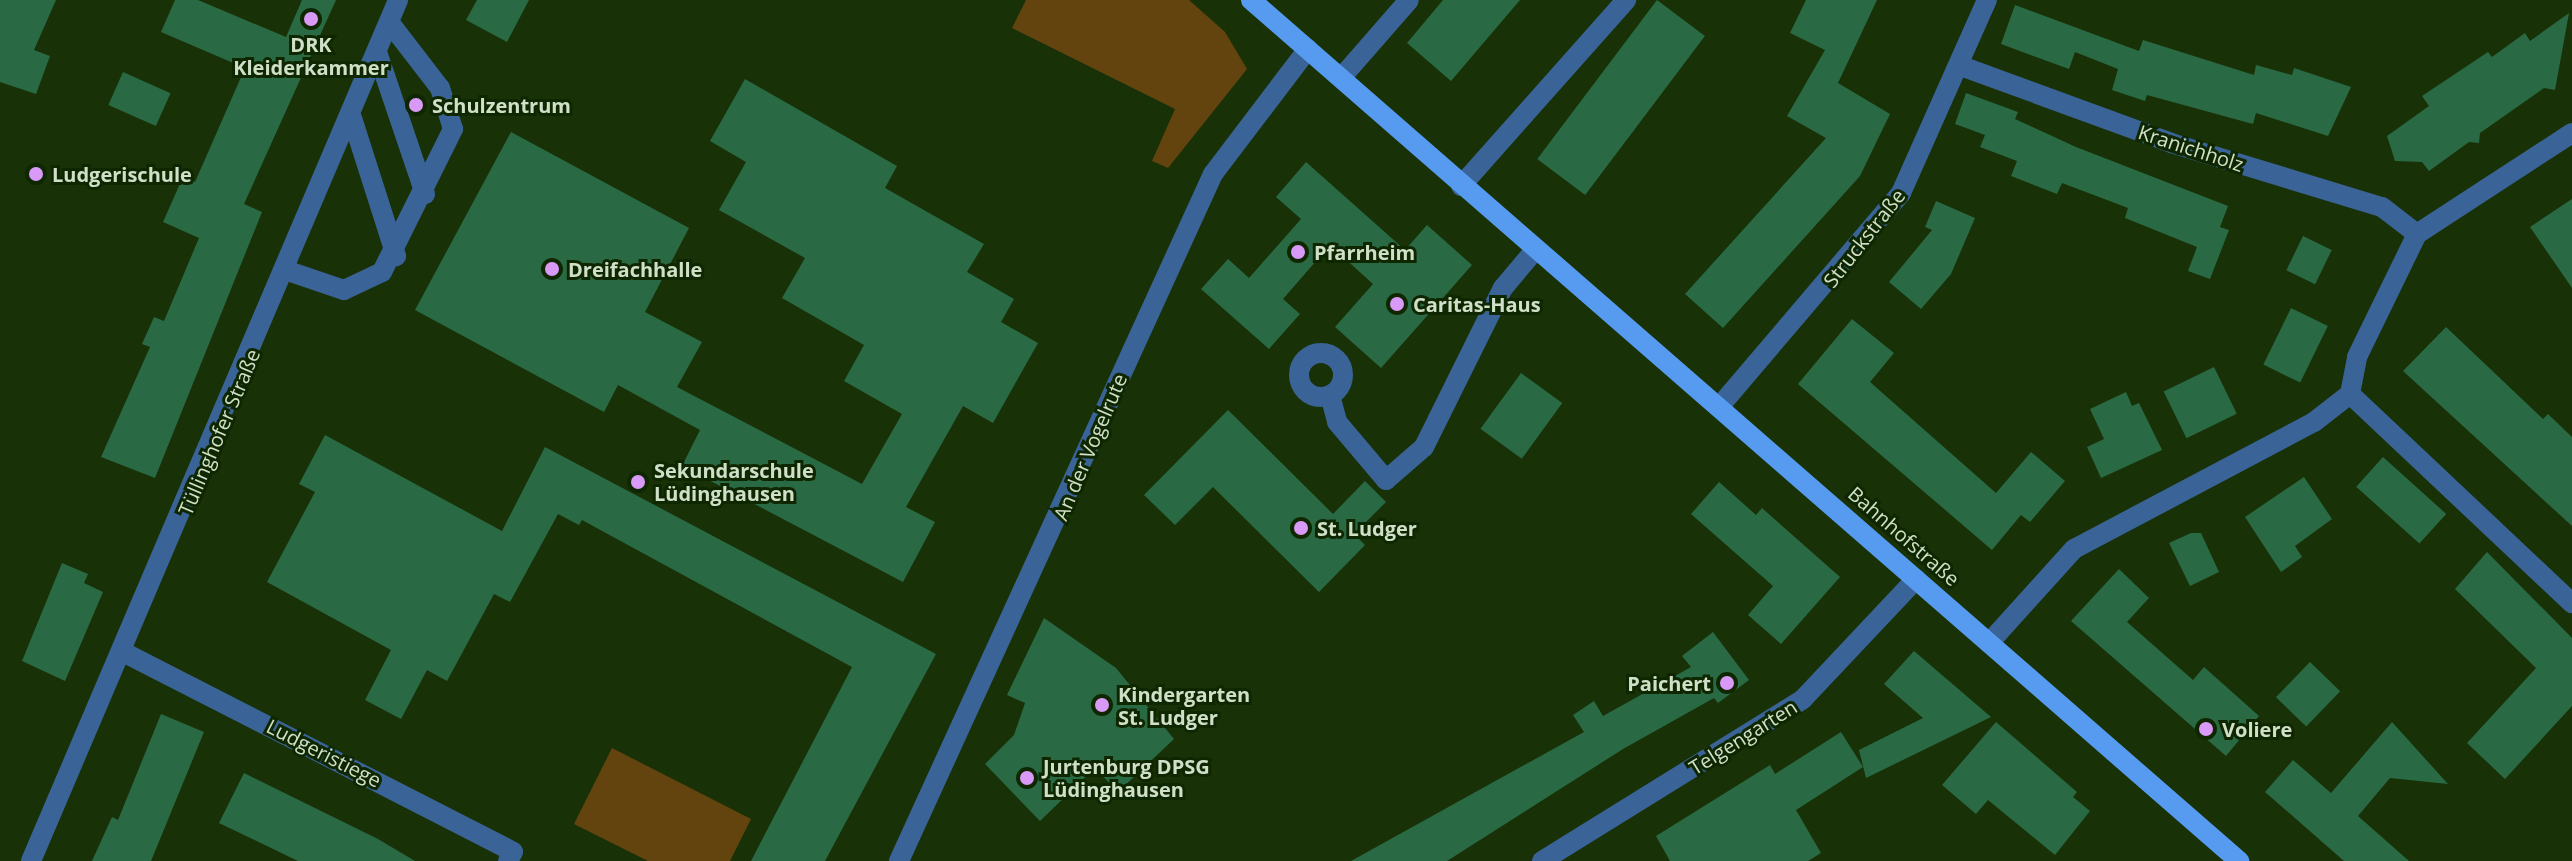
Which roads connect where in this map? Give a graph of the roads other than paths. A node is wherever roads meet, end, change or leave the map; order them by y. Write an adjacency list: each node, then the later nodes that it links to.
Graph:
1 (398, 0): 6 (street, Tüllinghofer Straße)
2 (1251, 0): 7 (main road, Bahnhofstraße)
3 (1409, 0): 10 (street)
4 (1626, 0): 13 (street)
5 (1987, 0): 9 (street, Struckstraße)
6 (390, 23): 8 (street, Tüllinghofer Straße); 14 (street)
7 (1308, 49): 10 (main road, Bahnhofstraße); 28 (street, An der Vogelrute)
8 (377, 52): 11 (street, Tüllinghofer Straße); 14 (street)
9 (1961, 66): 15 (street, Kranichholz); 21 (street, Struckstraße)
10 (1341, 78): 13 (main road, Bahnhofstraße)
11 (352, 118): 17 (street); 18 (street, Tüllinghofer Straße)
12 (2572, 133): 15 (street)
13 (1461, 186): 16 (main road, Bahnhofstraße)
14 (425, 194): 17 (street)
15 (2417, 234): 19 (street)
16 (1534, 251): 20 (street); 21 (main road, Bahnhofstraße)
17 (396, 256): 18 (street)
18 (288, 271): 25 (street, Tüllinghofer Straße)
19 (2350, 394): 23 (street); 24 (street)
20 (1330, 395)
21 (1719, 407): 22 (main road, Bahnhofstraße)
22 (1916, 579): 24 (main road, Bahnhofstraße); 29 (street, Telgengarten)
23 (2572, 603)
24 (1989, 643): 30 (main road, Bahnhofstraße)
25 (123, 652): 26 (street, Tüllinghofer Straße); 27 (street, Ludgeristiege)
26 (31, 861)
27 (508, 861)
28 (899, 861)
29 (1542, 861)
30 (2239, 861)

